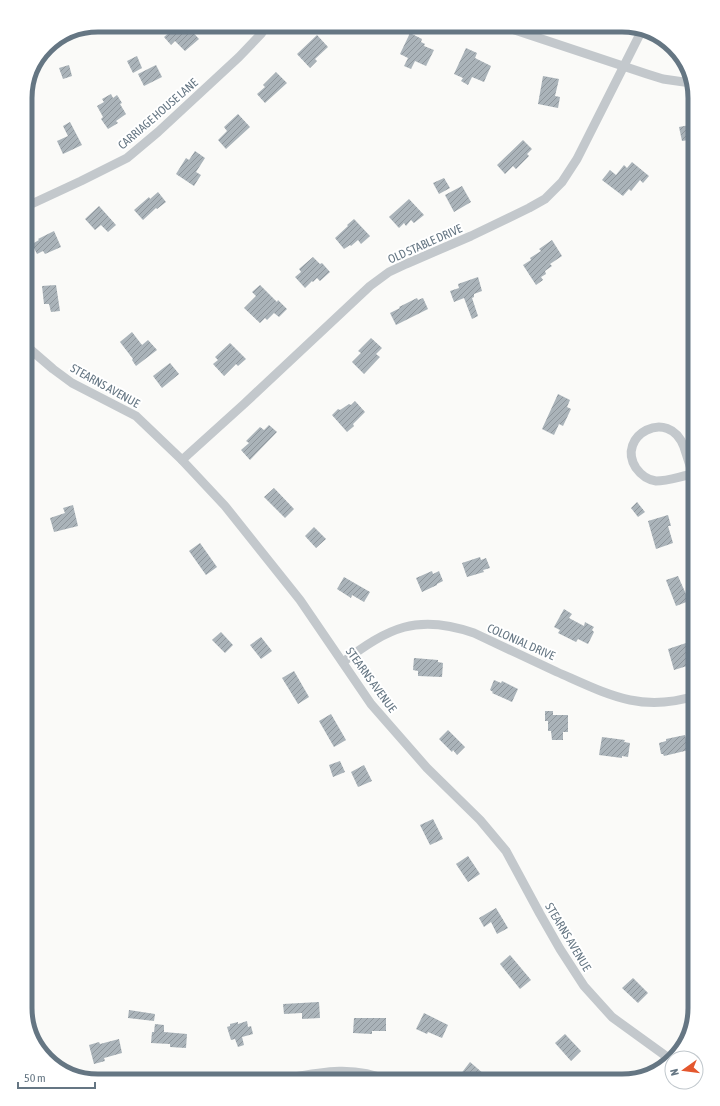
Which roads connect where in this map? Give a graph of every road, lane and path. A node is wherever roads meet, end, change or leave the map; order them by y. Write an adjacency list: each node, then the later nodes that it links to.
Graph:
1 (262, 32): 6 (street, CARRIAGE HOUSE LANE)
2 (521, 32): 4 (street)
3 (640, 34): 4 (street, OLD STABLE DRIVE)
4 (624, 67): 5 (street); 8 (street, OLD STABLE DRIVE)
5 (686, 82)
6 (32, 204)
7 (32, 351): 8 (street, STEARNS AVENUE)
8 (182, 460): 11 (street, STEARNS AVENUE)
9 (688, 460): 10 (street)
10 (688, 478)
11 (343, 662): 12 (street, COLONIAL DRIVE); 13 (street, STEARNS AVENUE)
12 (688, 698)
13 (664, 1055)
14 (315, 1074): 15 (street)
15 (374, 1074)

